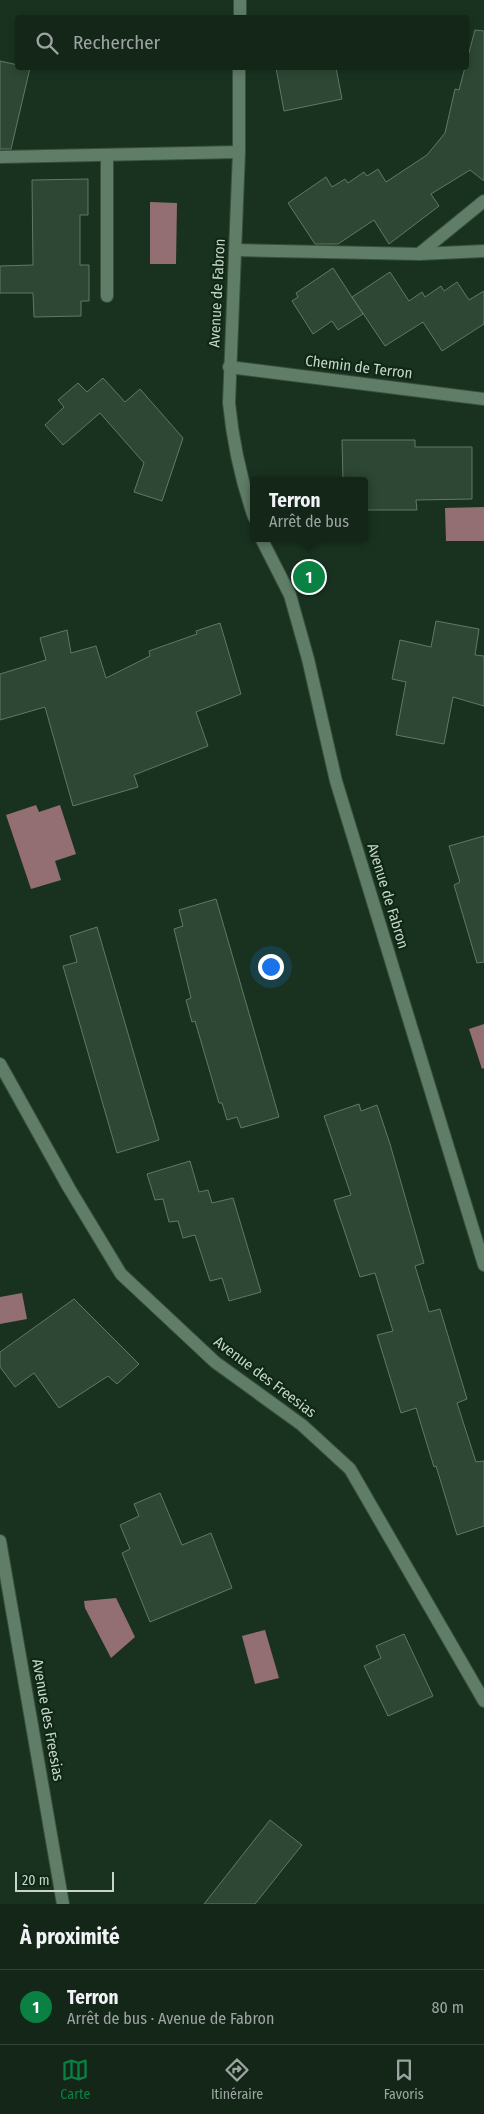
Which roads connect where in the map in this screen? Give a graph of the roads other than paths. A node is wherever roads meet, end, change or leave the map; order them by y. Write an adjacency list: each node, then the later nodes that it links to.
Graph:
1 (240, 0): 2 (street)
2 (240, 15)
3 (239, 70): 4 (street, Avenue de Fabron)
4 (239, 152): 5 (street); 8 (street, Avenue de Fabron)
5 (107, 155): 6 (street); 11 (street)
6 (0, 157)
7 (484, 201): 10 (street)
8 (236, 250): 10 (street); 12 (street, Avenue de Fabron)
9 (484, 251): 10 (street)
10 (419, 254)
11 (107, 296)
12 (230, 367): 13 (street, Chemin de Terron); 14 (street, Avenue de Fabron)
13 (484, 398)
14 (250, 506)
15 (263, 542): 17 (street, Avenue de Fabron)
16 (0, 1064): 19 (street, Avenue des Freesias)
17 (484, 1264)
18 (0, 1541): 20 (street, Avenue des Freesias)
19 (484, 1701)
20 (63, 1904)

